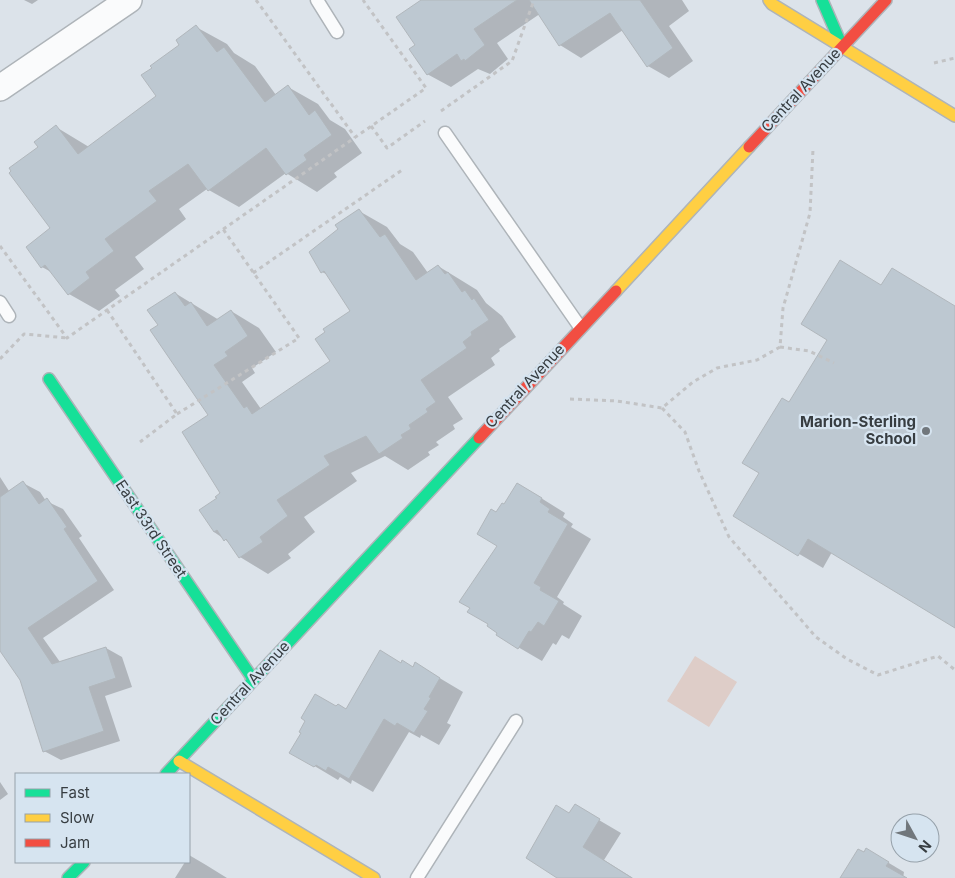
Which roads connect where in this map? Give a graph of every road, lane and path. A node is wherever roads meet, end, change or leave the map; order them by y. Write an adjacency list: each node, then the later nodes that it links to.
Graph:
1 (129, 0): 13 (street)
2 (256, 0): 19 (path)
3 (317, 0): 9 (lane)
4 (363, 0): 17 (path)
5 (534, 0): 14 (path)
6 (769, 0): 10 (street)
7 (822, 0): 10 (street)
8 (886, 0): 10 (street, Central Avenue)
9 (337, 32)
10 (842, 46): 15 (street); 28 (street, Central Avenue)
11 (955, 58): 12 (path)
12 (934, 63)
13 (0, 88)
14 (434, 116)
15 (955, 116)
16 (426, 121): 17 (path)
17 (371, 126): 19 (path)
18 (445, 133): 28 (lane)
19 (355, 137): 22 (path)
20 (813, 149): 30 (path)
21 (402, 170): 24 (path)
22 (223, 229): 24 (path); 26 (path)
23 (0, 246): 29 (path)
24 (254, 273): 36 (path)
25 (0, 302): 27 (lane)
26 (107, 310): 29 (path); 36 (path)
27 (9, 316)
28 (580, 327): 39 (street, Central Avenue)
29 (67, 338): 31 (path)
30 (780, 347): 32 (path); 35 (path)
31 (0, 359)
32 (834, 363)
33 (49, 380): 39 (street, East 33rd Street)
34 (570, 399): 35 (path)
35 (662, 408): 38 (path)
36 (177, 414): 37 (path)
37 (140, 442)
38 (955, 670)
39 (253, 679): 41 (street, Central Avenue)
40 (516, 720): 46 (lane)
41 (179, 761): 42 (street, Central Avenue); 45 (street)
42 (167, 773)
43 (83, 863): 44 (street)
44 (68, 878)
45 (374, 878)
46 (417, 878)

